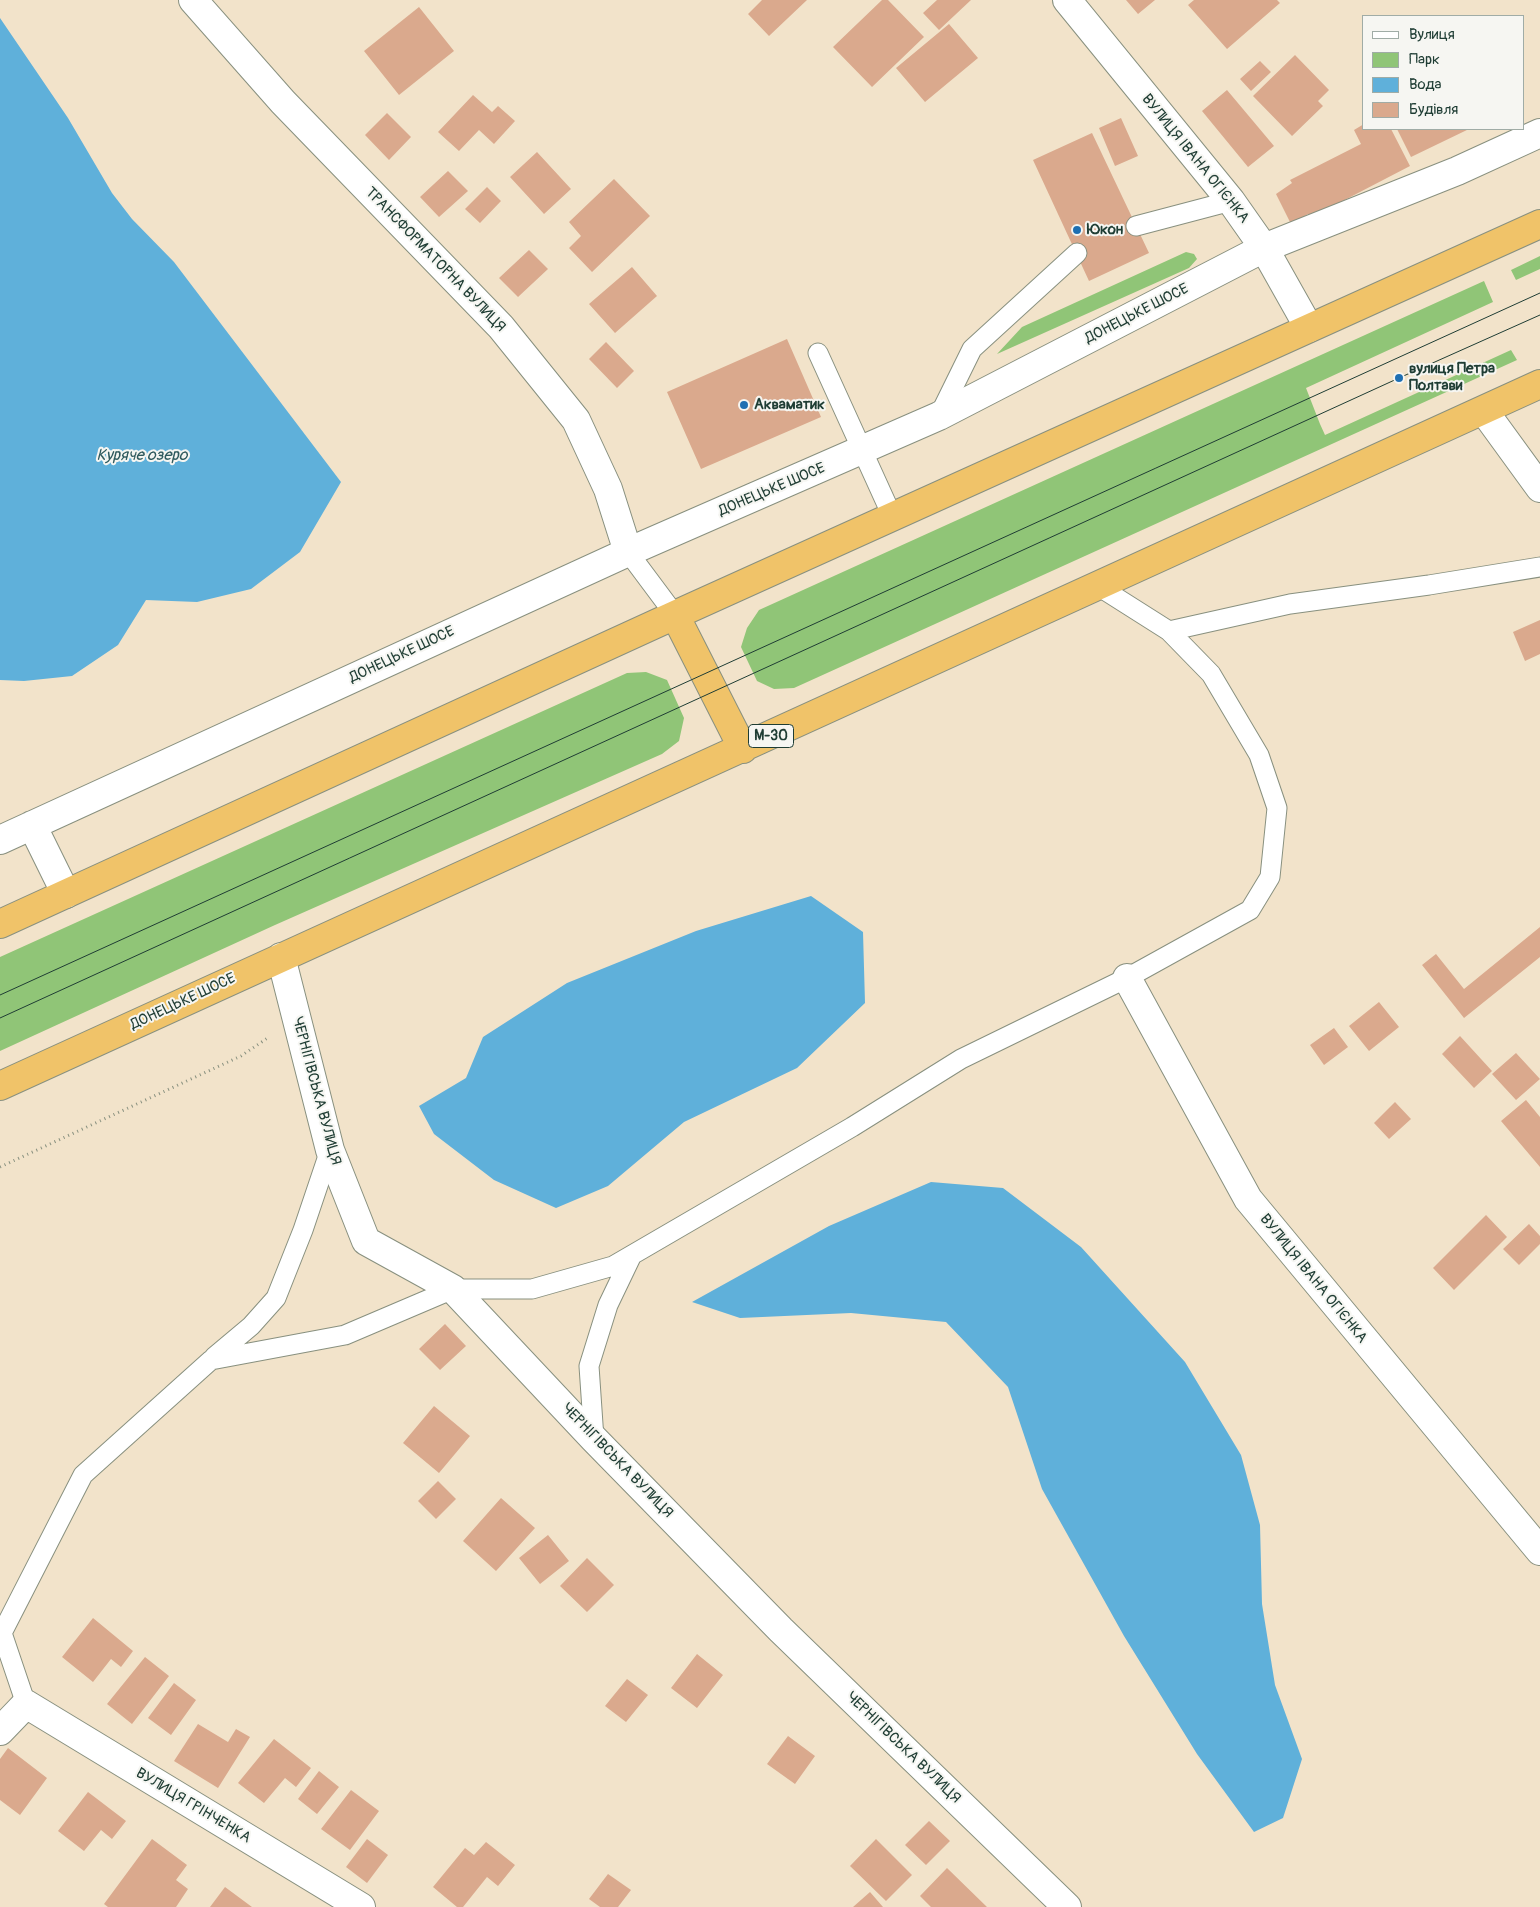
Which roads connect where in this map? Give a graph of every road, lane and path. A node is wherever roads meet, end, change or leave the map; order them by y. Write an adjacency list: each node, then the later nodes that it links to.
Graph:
1 (193, 0): 17 (street, ТРАНСФОРМАТОРНА ВУЛИЦЯ)
2 (1066, 0): 4 (street, ВУЛИЦЯ ІВАНА ОГІЄНКА)
3 (1540, 133): 7 (street, ДОНЕЦЬКЕ ШОСЕ)
4 (1231, 201): 6 (lane); 7 (street, ВУЛИЦЯ ІВАНА ОГІЄНКА)
5 (1540, 224): 9 (highway)
6 (1136, 226)
7 (1264, 248): 9 (street, ВУЛИЦЯ ІВАНА ОГІЄНКА); 13 (street, ДОНЕЦЬКЕ ШОСЕ)
8 (1077, 253): 13 (lane)
9 (1309, 328): 16 (highway)
10 (818, 353): 14 (lane)
11 (1540, 384): 12 (highway, ДОНЕЦЬКЕ ШОСЕ / М-30)
12 (1484, 411): 15 (street); 19 (highway, ДОНЕЦЬКЕ ШОСЕ / М-30)
13 (939, 416): 14 (street, ДОНЕЦЬКЕ ШОСЕ)
14 (862, 450): 16 (lane); 17 (street, ДОНЕЦЬКЕ ШОСЕ)
15 (1540, 488)
16 (893, 518): 20 (highway)
17 (628, 552): 20 (lane); 23 (street, ДОНЕЦЬКЕ ШОСЕ)
18 (1540, 567): 21 (lane)
19 (1098, 586): 21 (lane); 22 (highway, ДОНЕЦЬКЕ ШОСЕ / М-30)
20 (675, 615): 22 (highway); 25 (highway)
21 (1169, 631): 28 (lane)
22 (743, 749): 27 (highway, ДОНЕЦЬКЕ ШОСЕ / М-30)
23 (32, 825): 24 (street, ДОНЕЦЬКЕ ШОСЕ); 25 (street)
24 (0, 840)
25 (66, 894): 26 (highway)
26 (0, 924)
27 (281, 957): 29 (street, ЧЕРНІГІВСЬКА ВУЛИЦЯ); 30 (highway, ДОНЕЦЬКЕ ШОСЕ / М-30)
28 (1128, 978): 33 (lane); 37 (street, ВУЛИЦЯ ІВАНА ОГІЄНКА)
29 (296, 1017): 31 (street, ЧЕРНІГІВСЬКА ВУЛИЦЯ); 32 (path)
30 (0, 1086)
31 (330, 1150): 34 (street, ЧЕРНІГІВСЬКА ВУЛИЦЯ); 35 (lane)
32 (0, 1167)
33 (632, 1255): 34 (lane); 36 (lane)
34 (453, 1289): 35 (lane); 36 (street, ЧЕРНІГІВСЬКА ВУЛИЦЯ)
35 (211, 1360): 38 (lane)
36 (594, 1439): 42 (street, ЧЕРНІГІВСЬКА ВУЛИЦЯ)
37 (1540, 1551)
38 (1, 1632): 39 (lane)
39 (26, 1704): 40 (street); 41 (street, ВУЛИЦЯ ГРІНЧЕНКА)
40 (0, 1731)
41 (361, 1907)
42 (1067, 1907)

